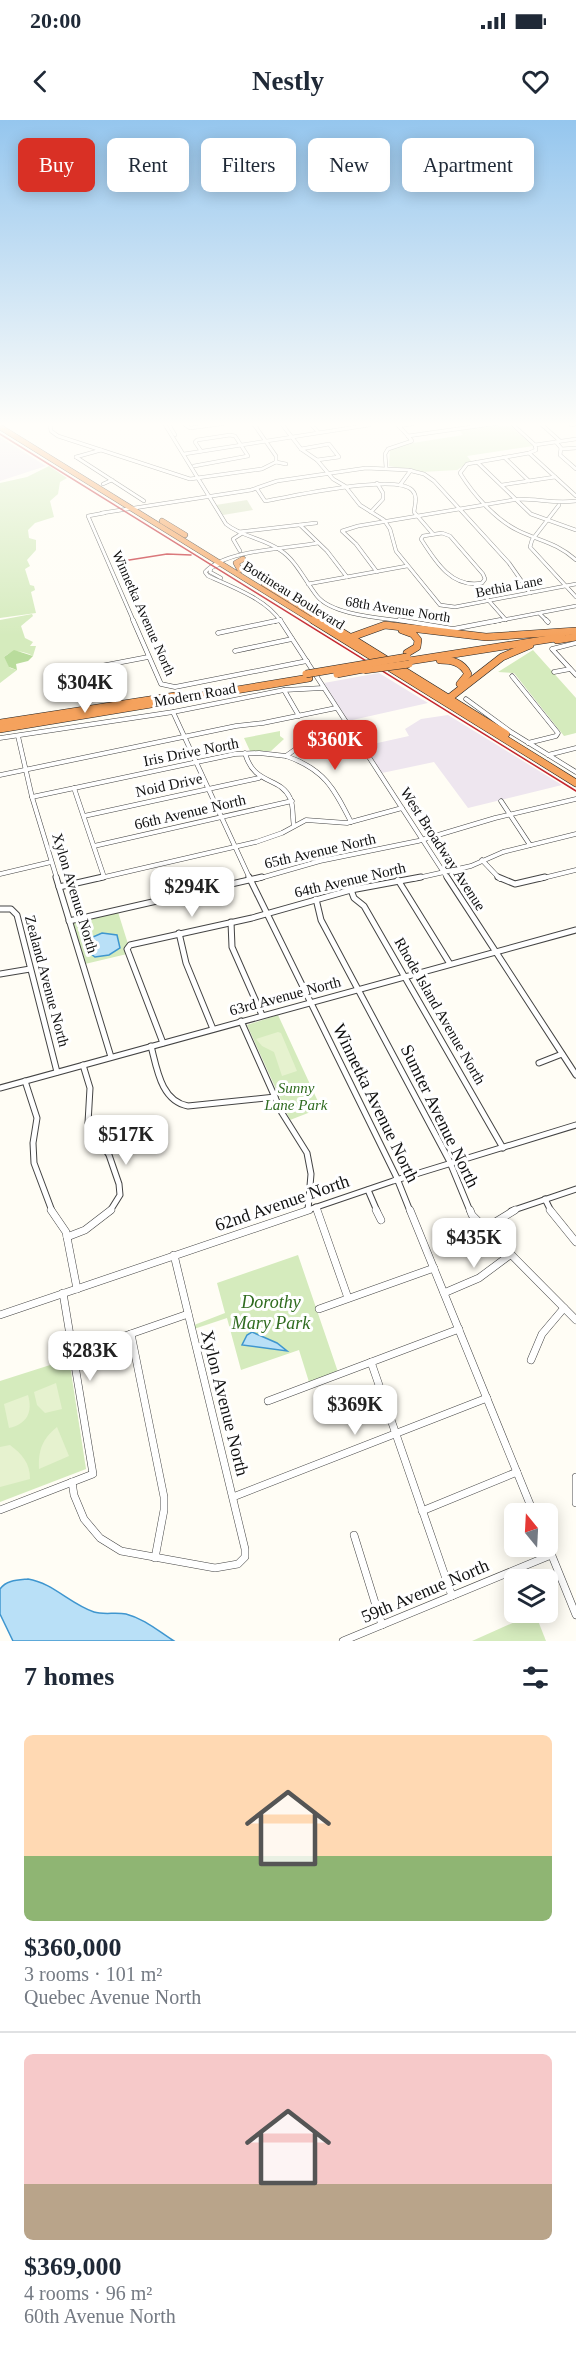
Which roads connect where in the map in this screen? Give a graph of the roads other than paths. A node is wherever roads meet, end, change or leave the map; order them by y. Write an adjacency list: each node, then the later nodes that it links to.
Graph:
1 (109, 494): 16 (highway, Bottineau Boulevard)
2 (119, 494): 20 (highway, Bottineau Boulevard)
3 (133, 494): 17 (street)
4 (222, 494): 13 (street)
5 (260, 494): 6 (street)
6 (309, 494)
7 (352, 494): 24 (street)
8 (383, 494): 24 (street)
9 (414, 494): 26 (street)
10 (446, 494): 23 (street)
11 (478, 494): 18 (street)
12 (510, 494): 15 (street)
13 (208, 496): 20 (street); 32 (street)
14 (576, 499): 19 (street)
15 (516, 500): 18 (street); 19 (street); 27 (street)
16 (120, 501): 21 (highway, Bottineau Boulevard); 22 (highway)
17 (144, 501)
18 (488, 504): 23 (street); 35 (street)
19 (560, 504): 27 (street)
20 (139, 507): 21 (street); 43 (highway, Bottineau Boulevard)
21 (132, 508): 22 (street); 25 (street); 43 (highway, Bottineau Boulevard)
22 (120, 509): 25 (street)
23 (460, 509): 26 (street); 52 (street)
24 (371, 512): 28 (street)
25 (102, 513): 66 (street, Winnetka Avenue North)
26 (417, 516): 28 (street); 34 (street)
27 (548, 521): 31 (street); 35 (street)
28 (385, 522): 44 (street); 46 (street)
29 (316, 523): 30 (street)
30 (300, 525): 33 (street); 37 (street)
31 (576, 530)
32 (241, 534): 33 (street); 36 (street); 39 (street)
33 (249, 534): 38 (street)
34 (433, 534): 50 (street); 50 (street)
35 (535, 536): 42 (street); 51 (street)
36 (267, 543): 38 (street); 40 (street)
37 (318, 543): 38 (street); 47 (street)
38 (282, 550): 40 (street); 41 (street); 48 (street)
39 (240, 552)
40 (264, 552): 43 (street)
41 (243, 559): 43 (street); 45 (highway)
42 (576, 560)
43 (222, 561): 45 (highway, Bottineau Boulevard); 57 (street, West Broadway Avenue); 63 (highway, Bottineau Boulevard)
44 (407, 566): 46 (street); 54 (street, Bethia Lane)
45 (240, 570): 63 (highway, Bottineau Boulevard)
46 (377, 572): 47 (street)
47 (346, 577): 48 (street)
48 (308, 584): 58 (street, 68th Avenue North)
49 (576, 584): 51 (street, Bethia Lane)
50 (475, 585): 54 (street)
51 (566, 586): 52 (street, Bethia Lane); 53 (street)
52 (530, 593): 54 (street, Bethia Lane)
53 (576, 597)
54 (489, 601): 58 (street)
55 (576, 606): 56 (street, 68th Avenue North)
56 (540, 613): 58 (street, 68th Avenue North); 59 (street)
57 (281, 620): 60 (street); 62 (street, West Broadway Avenue)
58 (506, 620)
59 (549, 622)
60 (218, 633)
61 (575, 634): 63 (highway); 67 (highway); 77 (highway)
62 (292, 639): 65 (street); 68 (street, West Broadway Avenue)
63 (351, 641): 67 (highway); 77 (highway, Bottineau Boulevard)
64 (576, 643): 69 (street)
65 (235, 651)
66 (148, 657): 68 (street, Winnetka Avenue North); 72 (street)
67 (408, 659): 73 (highway, bridge); 73 (highway, bridge); 77 (highway)
68 (307, 661): 75 (street, West Broadway Avenue)
69 (570, 669): 70 (street); 71 (street)
70 (554, 672)
71 (576, 675)
72 (49, 676)
73 (308, 676): 82 (highway); 82 (highway)
74 (512, 676): 87 (street)
75 (323, 688): 76 (street, Modern Road); 79 (street, West Broadway Avenue)
76 (284, 690): 80 (street, Modern Road); 81 (street)
77 (446, 698): 97 (highway, Bottineau Boulevard); 98 (highway, Bottineau Boulevard)
78 (466, 699): 87 (street)
79 (336, 708): 81 (street); 83 (street, West Broadway Avenue)
80 (174, 712): 84 (street, Modern Road); 85 (street, Winnetka Avenue North)
81 (299, 716): 85 (street)
82 (1, 726)
83 (349, 728): 91 (street); 105 (street, West Broadway Avenue)
84 (18, 736): 86 (street, Modern Road); 93 (street, Xylon Avenue North)
85 (185, 737): 92 (street, Winnetka Avenue North); 93 (street)
86 (0, 738)
87 (528, 743): 90 (street)
88 (576, 748): 90 (street)
89 (245, 753): 91 (street, Iris Drive North); 92 (street, Iris Drive North); 96 (street)
90 (548, 755): 94 (street)
91 (286, 756): 109 (street, Iris Drive North)
92 (196, 762): 99 (street, Iris Drive North); 100 (street, Winnetka Avenue North)
93 (25, 770): 95 (street); 101 (street, Xylon Avenue North)
94 (576, 772)
95 (0, 775)
96 (260, 778): 100 (street, Noid Drive); 103 (street)
97 (576, 778)
98 (576, 783)
99 (74, 788): 101 (street, Iris Drive North); 107 (street)
100 (208, 789): 107 (street, Noid Drive); 108 (street, Winnetka Avenue North)
101 (32, 797): 117 (street, Xylon Avenue North)
102 (576, 799): 106 (street, 65th Avenue North)
103 (292, 801): 108 (street, 66th Avenue North); 110 (street)
104 (501, 801): 106 (street)
105 (402, 808): 109 (street); 112 (street, West Broadway Avenue)
106 (510, 815): 112 (street, 65th Avenue North); 113 (street)
107 (84, 816): 114 (street)
108 (221, 817): 114 (street, 66th Avenue North); 115 (street, Winnetka Avenue North)
109 (351, 822): 110 (street)
110 (294, 826): 115 (street)
111 (576, 834): 113 (street, 64th Avenue North)
112 (422, 840): 119 (street, West Broadway Avenue); 122 (street, 65th Avenue North)
113 (530, 844): 116 (street, 64th Avenue North)
114 (94, 846): 121 (street)
115 (235, 847): 121 (street); 122 (street, Winnetka Avenue North)
116 (482, 860): 118 (street); 119 (street, 64th Avenue North)
117 (51, 862): 120 (street); 124 (street, Xylon Avenue North)
118 (576, 870)
119 (444, 873): 123 (street, 64th Avenue North); 133 (street, West Broadway Avenue)
120 (0, 874)
121 (104, 877): 124 (street)
122 (250, 880): 128 (street, Winnetka Avenue North); 129 (street, 65th Avenue North)
123 (398, 880): 125 (street, 64th Avenue North); 134 (street)
124 (59, 887): 129 (street, Xylon Avenue North)
125 (351, 890): 126 (street, 64th Avenue North); 137 (street, Rhode Island Avenue North)
126 (316, 899): 128 (street, 64th Avenue North); 138 (street, Sumter Avenue North)
127 (0, 909): 135 (street, Zealand Avenue North)
128 (267, 913): 130 (street, 64th Avenue North); 139 (street, Winnetka Avenue North)
129 (69, 921): 146 (street, Xylon Avenue North)
130 (231, 922): 132 (street, 64th Avenue North); 140 (street)
131 (576, 930): 133 (street, 63rd Avenue North)
132 (179, 933): 142 (street); 143 (street, 64th Avenue North)
133 (495, 952): 134 (street, 63rd Avenue North); 145 (street, West Broadway Avenue)
134 (450, 964): 137 (street, 63rd Avenue North)
135 (30, 969): 136 (street); 149 (street, Zealand Avenue North)
136 (0, 974)
137 (404, 976): 138 (street, 63rd Avenue North); 155 (street, Rhode Island Avenue North)
138 (358, 989): 139 (street, 63rd Avenue North); 156 (street, Sumter Avenue North)
139 (310, 1002): 140 (street, 63rd Avenue North); 157 (street, Winnetka Avenue North)
140 (262, 1015): 141 (street, 63rd Avenue North)
141 (241, 1021): 142 (street, 63rd Avenue North); 153 (street)
142 (213, 1029): 143 (street, 63rd Avenue North)
143 (163, 1042): 144 (street, 63rd Avenue North)
144 (151, 1046): 146 (street, 63rd Avenue North); 153 (street)
145 (562, 1054): 147 (street); 150 (street, West Broadway Avenue)
146 (111, 1057): 148 (street, 63rd Avenue North)
147 (538, 1062)
148 (83, 1065): 149 (street, 63rd Avenue North); 165 (street)
149 (57, 1072): 151 (street, 63rd Avenue North)
150 (576, 1075)
151 (25, 1081): 152 (street, 63rd Avenue North); 165 (street)
152 (0, 1088)
153 (275, 1097): 162 (street)
154 (576, 1125): 155 (street, 62nd Avenue North)
155 (503, 1148): 156 (street, 62nd Avenue North)
156 (449, 1164): 157 (street, 62nd Avenue North); 164 (street, Sumter Avenue North)
157 (398, 1180): 159 (street, 62nd Avenue North); 169 (street, Winnetka Avenue North)
158 (576, 1189): 160 (street)
159 (368, 1190): 161 (street, 62nd Avenue North); 163 (street)
160 (545, 1199): 164 (street); 166 (street)
161 (316, 1207): 162 (street, 62nd Avenue North); 173 (street)
162 (308, 1210): 167 (street, 62nd Avenue North)
163 (381, 1220)
164 (484, 1229): 168 (street, Sumter Avenue North)
165 (67, 1238): 170 (street)
166 (576, 1242)
167 (174, 1255): 170 (street, 62nd Avenue North); 176 (street, Xylon Avenue North)
168 (510, 1256): 172 (street); 174 (street, Sumter Avenue North)
169 (434, 1268): 172 (street, Winnetka Avenue North); 173 (street)
170 (77, 1288): 171 (street, 62nd Avenue North)
171 (63, 1293): 177 (street, 62nd Avenue North); 181 (street)
172 (444, 1293): 179 (street, Winnetka Avenue North)
173 (348, 1298): 175 (street)
174 (564, 1308): 178 (street, Sumter Avenue North); 182 (street)
175 (319, 1309)
176 (188, 1314): 180 (street); 190 (street, Xylon Avenue North)
177 (0, 1315)
178 (576, 1320)
179 (459, 1329): 183 (street); 184 (street, Winnetka Avenue North)
180 (132, 1334): 181 (street); 198 (street)
181 (73, 1354): 189 (street)
182 (531, 1360)
183 (371, 1362): 185 (street); 186 (street)
184 (487, 1398): 186 (street); 187 (street, Winnetka Avenue North)
185 (267, 1401)
186 (395, 1434): 190 (street); 194 (street)
187 (517, 1472): 191 (street, Winnetka Avenue North); 194 (street)
188 (576, 1477): 192 (street)
189 (72, 1482): 193 (street); 198 (street)
190 (233, 1497): 198 (street, Xylon Avenue North)
191 (530, 1503)
192 (576, 1503)
193 (0, 1510)
194 (422, 1511): 199 (street)
195 (354, 1535): 202 (street)
196 (546, 1557): 199 (street, 59th Avenue North)
197 (552, 1557): 200 (street)
198 (155, 1558)
199 (452, 1596): 202 (street, 59th Avenue North)
200 (572, 1596): 201 (street)
201 (576, 1615)
202 (382, 1625): 203 (street, 59th Avenue North)
203 (343, 1641)

